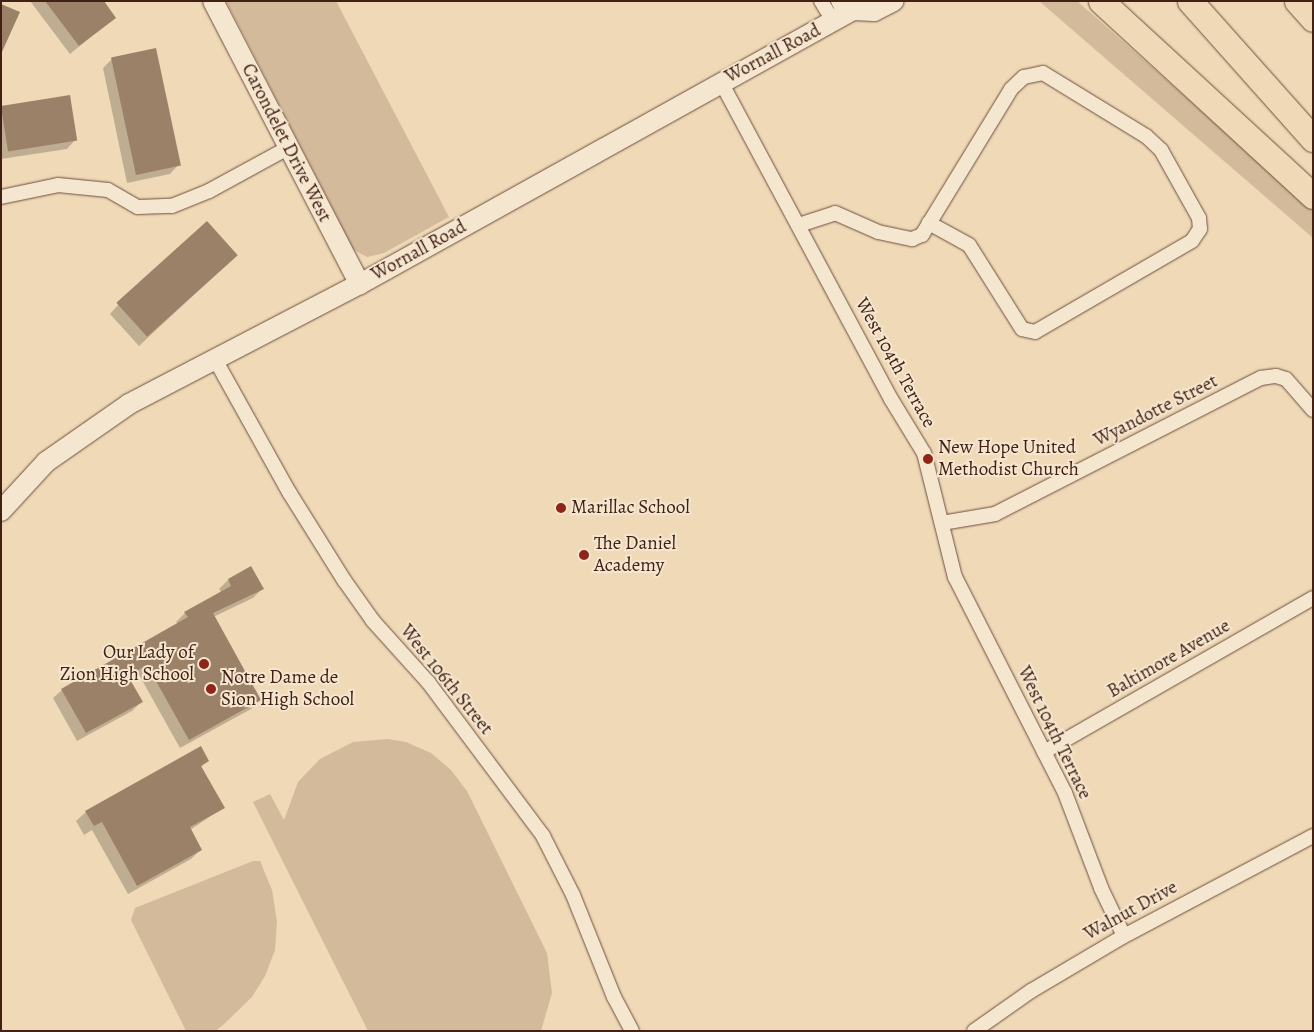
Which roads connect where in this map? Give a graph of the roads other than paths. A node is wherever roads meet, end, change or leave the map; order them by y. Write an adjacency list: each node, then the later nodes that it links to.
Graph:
1 (213, 1): 11 (main road, Carondelet Drive West)
2 (821, 1): 7 (street)
3 (894, 1): 7 (main road, Wornall Road)
4 (1101, 1): 12 (highway)
5 (1190, 1): 10 (highway)
6 (1297, 1): 8 (highway)
7 (846, 10): 9 (main road, Wornall Road)
8 (1313, 19)
9 (721, 82): 15 (street, West 104th Terrace); 16 (main road, Wornall Road)
10 (1313, 139)
11 (288, 148): 13 (street); 16 (main road, Carondelet Drive West)
12 (1313, 196)
13 (1, 197)
14 (929, 223): 14 (street); 15 (street)
15 (799, 225): 20 (street, West 104th Terrace)
16 (360, 284): 17 (main road, Wornall Road)
17 (216, 361): 19 (main road, Wornall Road); 25 (street, West 106th Street)
18 (1313, 410): 20 (street, Wyandotte Street)
19 (1, 511)
20 (942, 523): 22 (street, West 104th Terrace)
21 (1313, 598): 22 (street, Baltimore Avenue)
22 (1044, 752): 24 (street, West 104th Terrace)
23 (1313, 836): 24 (street, Walnut Drive)
24 (1124, 936): 26 (street, Walnut Drive)
25 (632, 1031)
26 (974, 1031)

